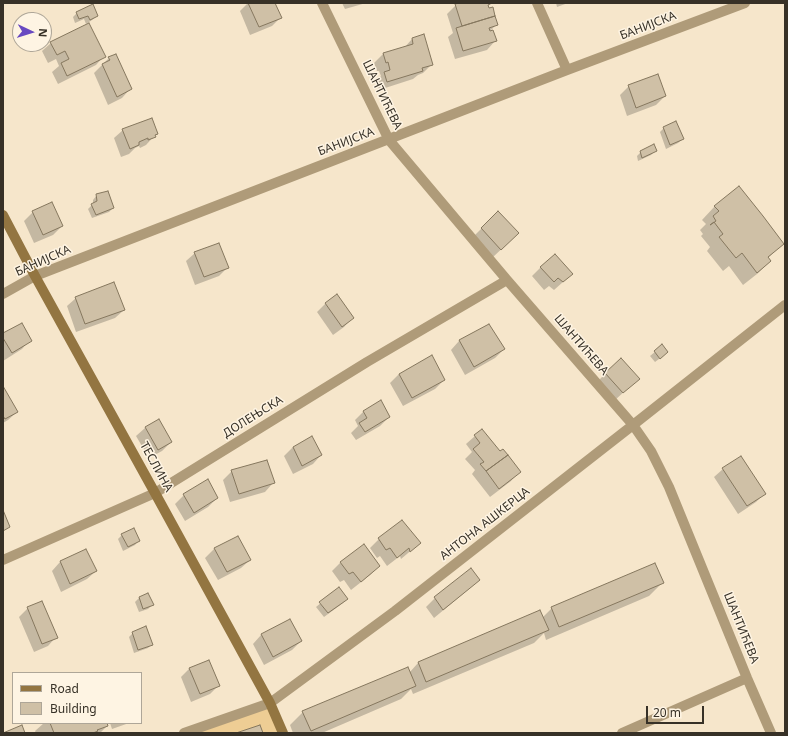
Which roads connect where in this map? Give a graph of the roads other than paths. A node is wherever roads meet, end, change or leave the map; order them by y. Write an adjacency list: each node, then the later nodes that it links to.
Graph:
1 (322, 3): 6 (street, ШАНТИЋЕВА)
2 (537, 3): 5 (street)
3 (745, 3): 4 (street, БАНИЈСКА)
4 (728, 6): 5 (street, БАНИЈСКА)
5 (568, 70): 6 (street, БАНИЈСКА)
6 (389, 140): 8 (street, БАНИЈСКА); 9 (street, ШАНТИЋЕВА)
7 (3, 215): 8 (street, ТЕСЛИНА)
8 (35, 276): 10 (street, БАНИЈСКА); 13 (street, ТЕСЛИНА)
9 (507, 280): 12 (street, ШАНТИЋЕВА); 13 (street, ДОЛЕЊСКА)
10 (3, 294)
11 (785, 305): 12 (street, АНТОНА АШКЕРЦА)
12 (633, 426): 15 (street, ШАНТИЋЕВА); 16 (street, АНТОНА АШКЕРЦА)
13 (155, 493): 14 (street, ДОЛЕЊСКА); 16 (street, ТЕСЛИНА)
14 (3, 560)
15 (747, 678): 19 (street); 20 (street, ШАНТИЋЕВА)
16 (270, 703): 17 (street, АНТОНА АШКЕРЦА); 18 (street, ТЕСЛИНА)
17 (184, 733)
18 (283, 733)
19 (622, 733)
20 (771, 733)

